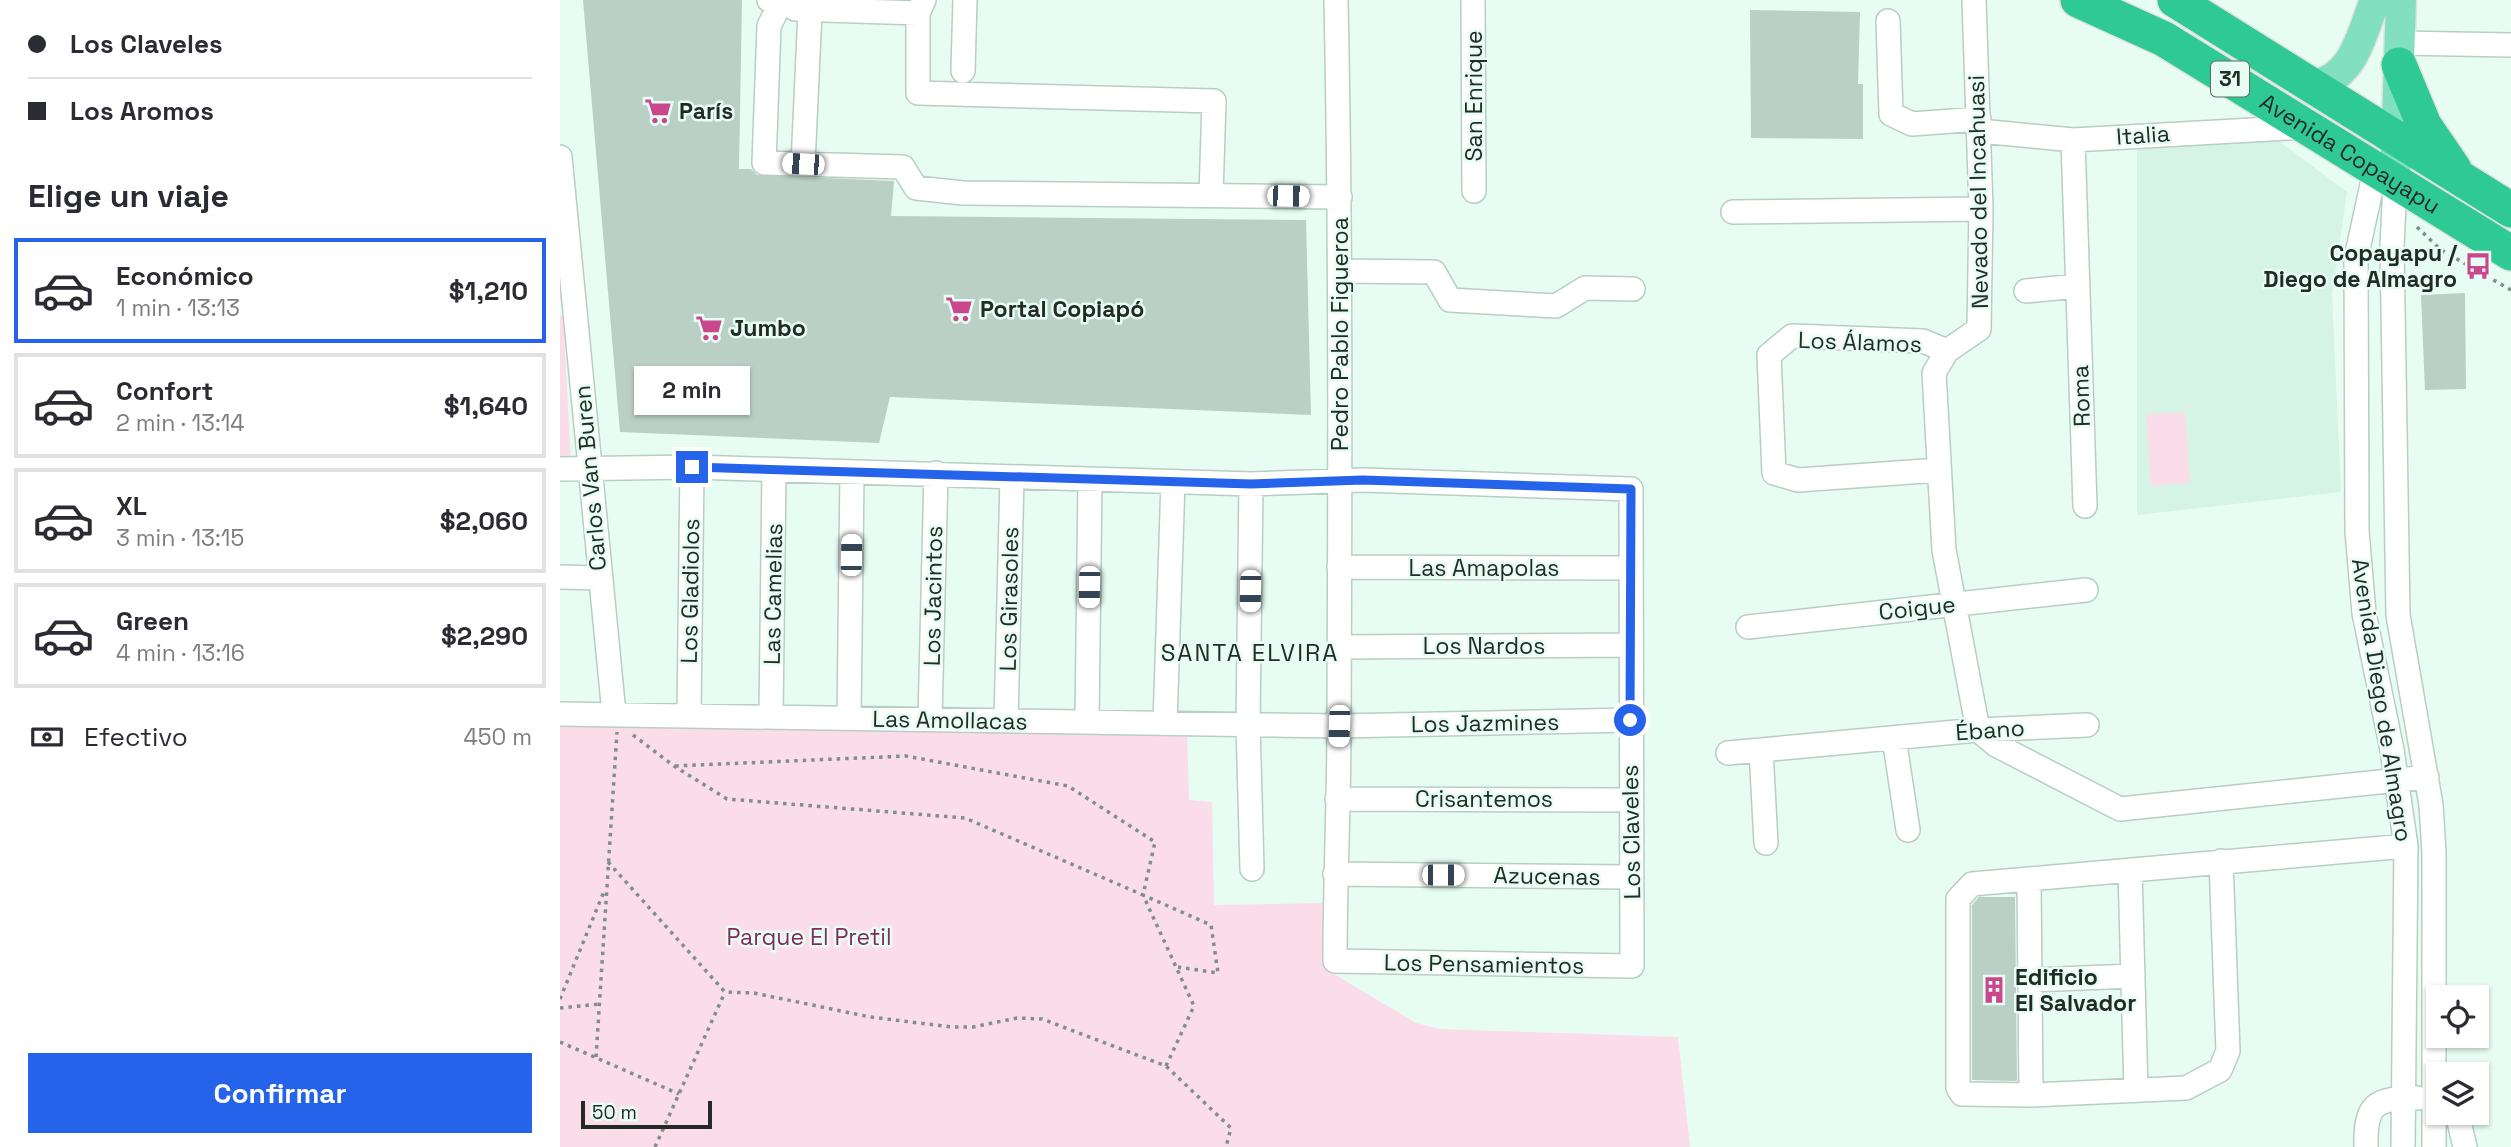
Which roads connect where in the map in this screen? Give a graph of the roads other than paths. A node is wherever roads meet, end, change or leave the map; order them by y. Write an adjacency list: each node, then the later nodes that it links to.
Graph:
1 (965, 0): 16 (street)
2 (1336, 0): 28 (street, Pedro Pablo Figueroa)
3 (1473, 0): 26 (street, San Enrique)
4 (1973, 0): 18 (street, Nevado del Incahuasi)
5 (2078, 0): 19 (highway, Avenida Copayapu / 31)
6 (2175, 0): 17 (highway, Avenida Copayapu / 31)
7 (2375, 0): 17 (main road)
8 (2381, 0): 20 (main road)
9 (2401, 0): 15 (main road)
10 (776, 2): 11 (street); 23 (street)
11 (808, 6): 12 (street); 23 (street)
12 (921, 6): 27 (street)
13 (1888, 21): 18 (street, Italia)
14 (2511, 45): 15 (street)
15 (2400, 54): 20 (main road); 25 (highway)
16 (963, 71)
17 (2311, 86): 20 (highway, Avenida Copayapu / 31)
18 (1979, 125): 21 (street, Italia); 29 (street, Nevado del Incahuasi)
19 (2306, 127): 21 (street, Italia); 24 (highway, Avenida Copayapu / 31)
20 (2387, 134): 24 (main road); 25 (highway, Avenida Copayapu / 31)
21 (2073, 140): 34 (street, Roma)
22 (560, 157): 38 (street, Carlos Van Buren)
23 (803, 164): 27 (street)
24 (2385, 177): 32 (highway, Avenida Copayapu / 31); 51 (street, Avenida Diego de Almagro); 52 (street, Avenida Diego de Almagro)
25 (2468, 184): 30 (highway, Avenida Copayapu / 31)
26 (1475, 191)
27 (1211, 195): 28 (street)
28 (1340, 197): 33 (street, Pedro Pablo Figueroa)
29 (1981, 209): 31 (street); 37 (street, Nevado del Incahuasi)
30 (2511, 210)
31 (1733, 212)
32 (2511, 253)
33 (1341, 271): 35 (street); 47 (street, Pedro Pablo Figueroa)
34 (2078, 286): 36 (street); 50 (street, Roma)
35 (1633, 289)
36 (2026, 291)
37 (1947, 351): 42 (street); 42 (street, Los Álamos)
38 (591, 467): 39 (street); 40 (street); 56 (street, Carlos Van Buren)
39 (692, 467): 41 (street); 63 (street, Los Gladiolos)
40 (560, 469)
41 (774, 470): 44 (street); 64 (street, Las Camelias)
42 (1939, 471): 58 (street)
43 (936, 473): 44 (street); 45 (street); 66 (street, Los Jacintos)
44 (852, 474): 65 (street)
45 (1012, 478): 46 (street); 67 (street, Los Girasoles)
46 (1090, 480): 48 (street); 69 (street)
47 (1339, 481): 49 (street); 53 (street, Pedro Pablo Figueroa); 54 (street, Los Claveles)
48 (1173, 482): 49 (street); 71 (street)
49 (1251, 484): 72 (street)
50 (2085, 506)
51 (2357, 531): 52 (street); 80 (street, Avenida Diego de Almagro)
52 (2397, 541): 79 (street, Avenida Diego de Almagro)
53 (1339, 567): 54 (street, Las Amapolas); 61 (street, Pedro Pablo Figueroa)
54 (1629, 568): 60 (street, Los Claveles)
55 (560, 577): 56 (street)
56 (599, 578): 70 (street, Carlos Van Buren)
57 (2086, 590): 58 (street, Coigue)
58 (1956, 604): 59 (street, Coigue); 75 (street)
59 (1748, 627)
60 (1630, 645): 61 (street, Los Nardos); 68 (street, Los Claveles)
61 (1339, 646): 74 (street, Pedro Pablo Figueroa)
62 (560, 714): 70 (street, Las Amollacas)
63 (689, 716): 64 (street, Las Amollacas); 70 (street, Las Amollacas)
64 (771, 717): 65 (street, Las Amollacas)
65 (849, 718): 66 (street, Las Amollacas)
66 (930, 719): 67 (street, Las Amollacas)
67 (1006, 720): 69 (street, Las Amollacas)
68 (1630, 720): 74 (street, Los Jazmines); 82 (street, Los Claveles)
69 (1087, 722): 71 (street, Las Amollacas)
70 (620, 723)
71 (1165, 723): 72 (street, Las Amollacas)
72 (1248, 724): 74 (street, Las Amollacas); 87 (street)
73 (2087, 725): 75 (street, Ébano)
74 (1339, 726): 81 (street, Pedro Pablo Figueroa)
75 (1978, 730): 76 (street, Ébano); 80 (street)
76 (1894, 738): 77 (street, Ébano); 83 (street)
77 (1761, 750): 78 (street, Ébano); 84 (street)
78 (1728, 754)
79 (2427, 777): 80 (street); 96 (street, Avenida Diego de Almagro)
80 (2397, 779): 85 (street, Avenida Diego de Almagro)
81 (1337, 799): 82 (street, Crisantemos); 89 (street, Pedro Pablo Figueroa)
82 (1631, 800): 90 (street, Los Claveles)
83 (1908, 830)
84 (1766, 843)
85 (2406, 846): 86 (street); 99 (street, Avenida Diego de Almagro)
86 (2221, 861): 88 (street); 97 (street)
87 (1252, 869)
88 (2130, 870): 91 (street); 94 (street)
89 (1335, 874): 90 (street, Azucenas); 92 (street, Pedro Pablo Figueroa)
90 (1632, 877): 93 (street, Los Claveles)
91 (2029, 879): 95 (street); 98 (street)
92 (1335, 961): 93 (street, Los Pensamientos)
93 (1632, 966)
94 (2133, 976): 95 (street); 97 (street)
95 (2030, 980): 98 (street)
96 (2436, 1062)
97 (2136, 1090): 98 (street)
98 (2031, 1096)
99 (2404, 1098): 100 (street); 103 (street); 104 (street, Avenida Diego de Almagro)
100 (2426, 1099)
101 (2435, 1125): 105 (street, Avenida Diego de Almagro)
102 (2460, 1125): 106 (street)
103 (2366, 1147)
104 (2403, 1147)
105 (2434, 1147)
106 (2465, 1147)

